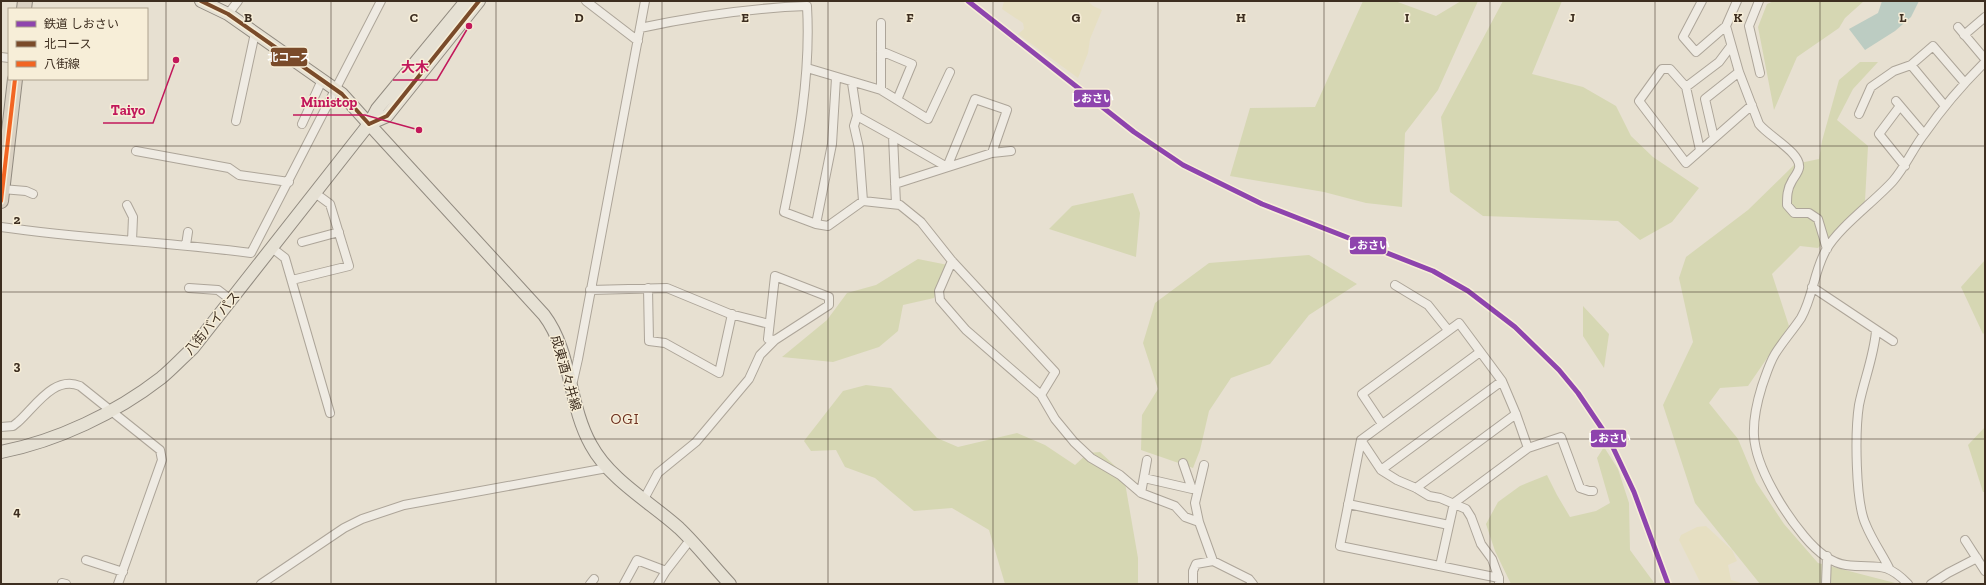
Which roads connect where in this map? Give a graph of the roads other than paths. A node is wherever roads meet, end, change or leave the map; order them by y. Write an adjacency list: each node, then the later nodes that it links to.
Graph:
1 (201, 1): 11 (main road, 成東酒々井線)
2 (238, 1): 11 (street)
3 (382, 1): 35 (street)
4 (466, 1): 44 (main road, 八街バイパス)
5 (479, 1): 44 (main road, 八街バイパス)
6 (586, 1): 19 (street)
7 (645, 1): 16 (street)
8 (1702, 1): 14 (street)
9 (1736, 1): 14 (street)
10 (1759, 1): 28 (street)
11 (228, 14): 17 (main road, 成東酒々井線)
12 (1985, 17): 18 (street)
13 (881, 23): 21 (street)
14 (1726, 26): 20 (street)
15 (1958, 27): 18 (street)
16 (640, 28): 19 (street); 25 (street)
17 (255, 33): 31 (main road, 成東酒々井線); 42 (street)
18 (1964, 34): 22 (street)
19 (638, 41): 78 (street)
20 (1731, 46): 27 (street); 34 (street)
21 (881, 51): 36 (street); 37 (street)
22 (1985, 59)
23 (1985, 62): 32 (street)
24 (1911, 65): 32 (street); 39 (street); 40 (street)
25 (807, 68): 29 (street); 63 (street)
26 (950, 72): 37 (street)
27 (1739, 72): 38 (street); 48 (street)
28 (1760, 73)
29 (836, 78): 33 (street); 63 (street)
30 (15, 80): 45 (highway)
31 (322, 80): 35 (main road, 成東酒々井線); 43 (street)
32 (1964, 82): 39 (street)
33 (852, 83): 36 (street); 41 (street)
34 (1686, 87): 49 (street); 49 (street)
35 (337, 90): 44 (main road, 成東酒々井線); 55 (street)
36 (881, 90): 37 (street)
37 (897, 100)
38 (1752, 105): 48 (street); 71 (street)
39 (1945, 106): 46 (street)
40 (1859, 114)
41 (857, 116): 47 (street); 60 (street)
42 (236, 121)
43 (302, 124)
44 (369, 124): 57 (main road, 八街バイパス); 88 (main road, 成東酒々井線)
45 (5, 134): 59 (highway)
46 (1924, 134): 53 (street); 53 (street)
47 (893, 136): 54 (street); 56 (street)
48 (1714, 138): 49 (street)
49 (1700, 150)
50 (136, 151): 55 (street)
51 (1011, 151): 52 (street)
52 (992, 153): 54 (street); 54 (street)
53 (1905, 166): 71 (street)
54 (947, 167): 56 (street)
55 (289, 182): 69 (street)
56 (895, 184): 61 (street)
57 (315, 193): 66 (street); 70 (main road, 八街バイパス)
58 (33, 194): 59 (street)
59 (2, 195)
60 (863, 201): 61 (street); 63 (street)
61 (896, 204): 72 (street)
62 (127, 205): 67 (street)
63 (816, 224)
64 (1, 227): 67 (street)
65 (188, 232): 69 (street)
66 (339, 232): 68 (street); 73 (street)
67 (132, 241): 69 (street)
68 (302, 242)
69 (186, 245)
70 (272, 248): 73 (street); 79 (main road, 八街バイパス)
71 (1827, 249): 75 (street)
72 (952, 261): 89 (street); 89 (street)
73 (292, 280): 91 (street)
74 (1395, 285): 82 (street)
75 (1812, 287): 83 (street); 114 (street)
76 (189, 288): 79 (street)
77 (648, 288): 78 (street); 80 (street); 80 (street)
78 (590, 290): 88 (street)
79 (231, 300): 90 (main road, 八街バイパス)
80 (732, 314): 81 (street)
81 (769, 324): 84 (street); 84 (street)
82 (1448, 330): 86 (street); 93 (street)
83 (1876, 331): 85 (street); 119 (street)
84 (775, 340): 107 (street)
85 (1893, 341)
86 (1480, 352): 87 (street); 93 (street)
87 (1502, 381): 92 (street); 102 (street)
88 (569, 382): 101 (main road, 成東酒々井線)
89 (1041, 395): 106 (street)
90 (110, 410): 94 (street); 97 (main road, 八街バイパス); 122 (street)
91 (330, 413)
92 (1516, 414): 96 (street); 104 (street)
93 (1382, 424): 95 (street)
94 (1, 427)
95 (1361, 440): 102 (street); 109 (street)
96 (1528, 448): 105 (street); 108 (street)
97 (1, 452)
98 (1147, 460): 103 (street)
99 (1183, 463): 103 (street)
100 (1204, 466): 110 (street)
101 (607, 468): 107 (main road, 成東酒々井線); 125 (street)
102 (1382, 470): 104 (street)
103 (1144, 478): 106 (street)
104 (1416, 488): 108 (street)
105 (1593, 491)
106 (1141, 493): 110 (street)
107 (644, 499): 112 (main road, 成東酒々井線)
108 (1454, 503): 111 (street); 123 (street)
109 (1348, 504): 111 (street); 118 (street)
110 (1199, 522): 117 (street)
111 (1449, 525): 118 (street)
112 (690, 540): 120 (street); 128 (main road, 成東酒々井線)
113 (1965, 540): 115 (street)
114 (1827, 556): 119 (street); 131 (street)
115 (1977, 558): 121 (street); 133 (street)
116 (86, 560): 122 (street)
117 (1213, 561): 129 (street); 130 (street)
118 (1440, 566): 123 (street)
119 (1889, 568): 132 (street)
120 (666, 571): 126 (street); 127 (street)
121 (1985, 571)
122 (123, 572): 124 (street)
123 (1499, 581)
124 (118, 584)
125 (261, 584)
126 (624, 584)
127 (658, 584)
128 (730, 584)
129 (1193, 584)
130 (1253, 584)
131 (1826, 584)
132 (1908, 584)
133 (1931, 584)

